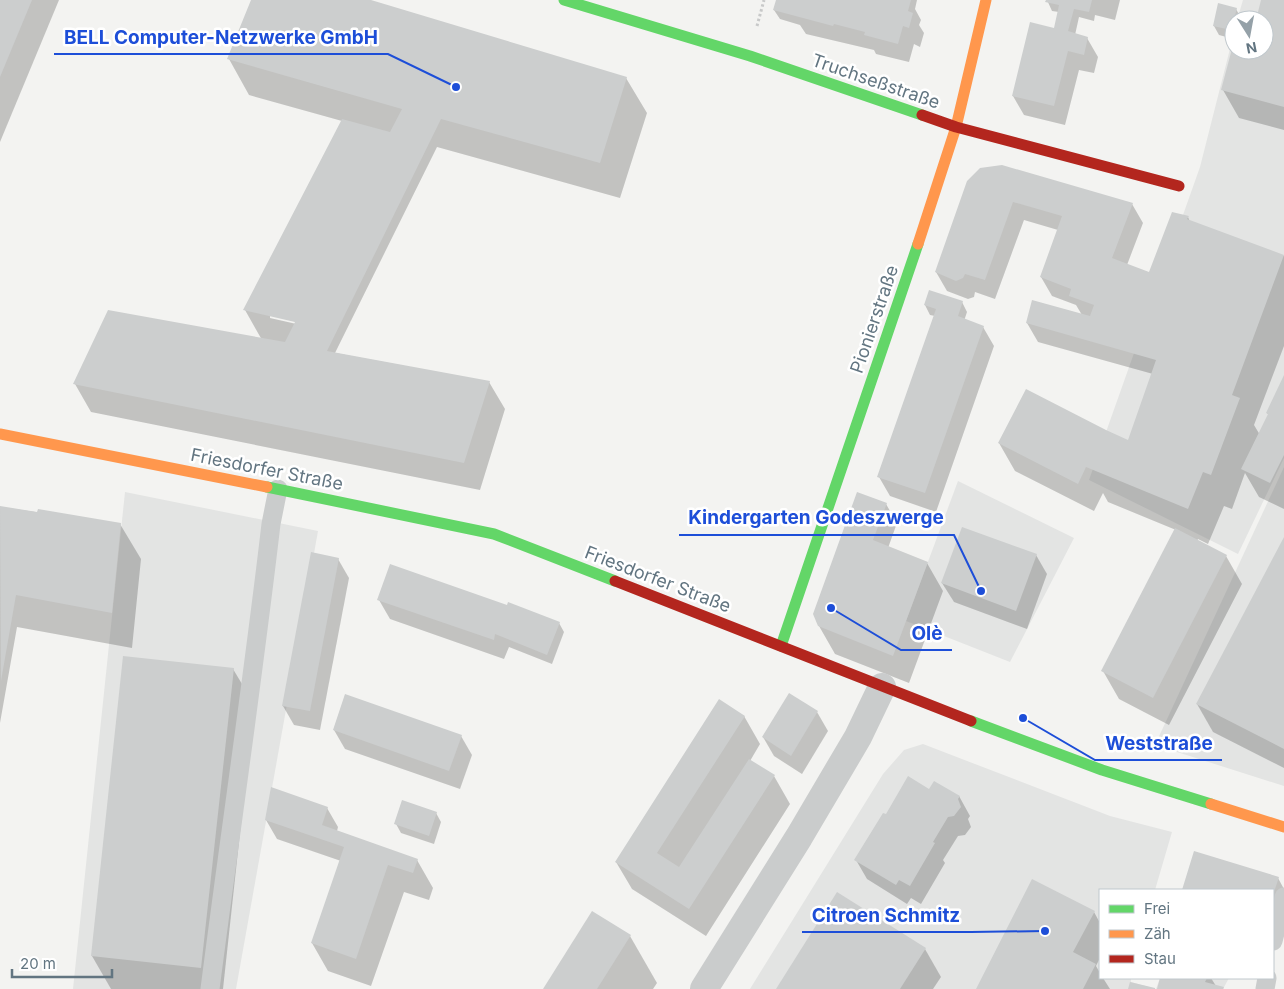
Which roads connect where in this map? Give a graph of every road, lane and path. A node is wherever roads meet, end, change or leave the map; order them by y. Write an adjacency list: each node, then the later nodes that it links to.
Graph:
1 (564, 0): 3 (street, Truchseßstraße)
2 (986, 0): 3 (street, Pionierstraße)
3 (956, 126): 4 (street, Truchseßstraße); 7 (street, Pionierstraße)
4 (1179, 186)
5 (0, 434): 6 (street, Friesdorfer Straße)
6 (278, 489): 7 (street, Friesdorfer Straße); 12 (lane)
7 (780, 646): 8 (street, Friesdorfer Straße)
8 (882, 687): 9 (street, Friesdorfer Straße); 13 (street)
9 (1284, 827)
10 (1284, 897): 11 (lane)
11 (1274, 937)
12 (210, 989)
13 (704, 989)

